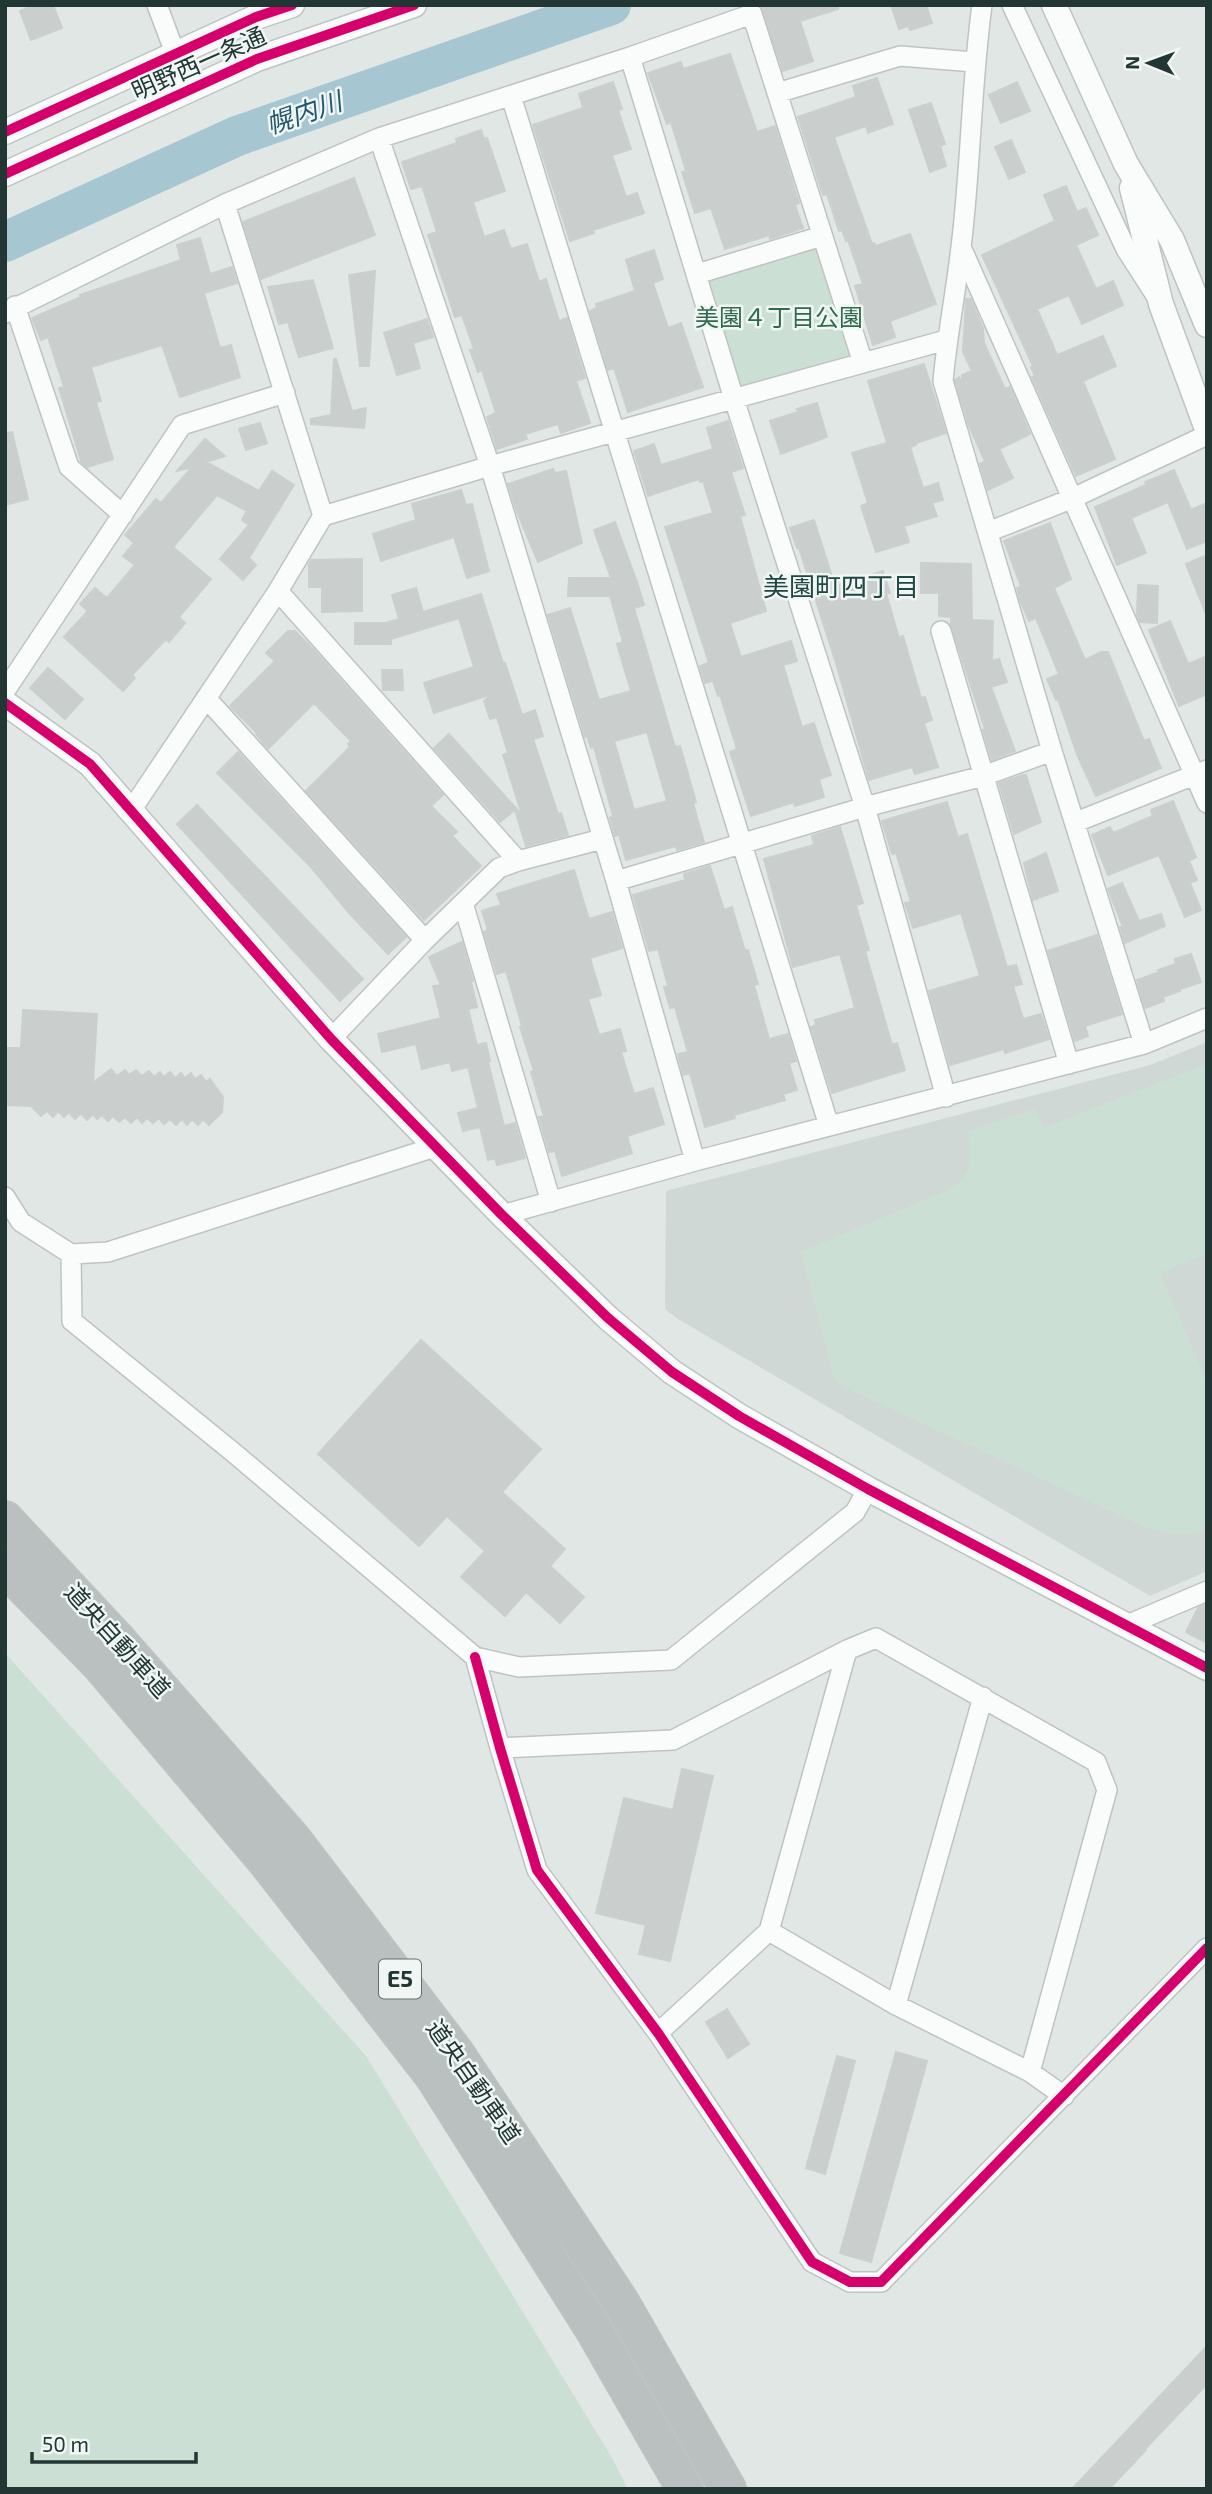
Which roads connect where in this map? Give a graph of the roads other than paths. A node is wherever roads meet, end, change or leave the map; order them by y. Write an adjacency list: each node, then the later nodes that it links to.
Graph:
1 (158, 5): 8 (street)
2 (292, 5): 8 (street, 明野西一条通)
3 (414, 5): 7 (street, 明野西一条通)
4 (982, 5): 10 (street)
5 (1012, 5): 22 (street)
6 (1054, 5): 16 (street)
7 (375, 12): 11 (street, 明野西一条通)
8 (174, 54): 11 (street); 14 (street, 明野西一条通)
9 (630, 57): 12 (street); 13 (street); 21 (street)
10 (974, 62): 12 (street); 20 (street)
11 (189, 90): 17 (street, 明野西一条通)
12 (777, 93): 19 (street)
13 (511, 96): 15 (street); 30 (street)
14 (5, 132)
15 (379, 138): 18 (street); 32 (street)
16 (1126, 164): 22 (street); 24 (street)
17 (5, 174)
18 (225, 204): 23 (street); 27 (street)
19 (822, 236): 21 (street); 26 (street)
20 (961, 246): 25 (street); 33 (street)
21 (697, 274): 28 (street)
22 (1161, 304): 29 (street)
23 (10, 310): 34 (street)
24 (1207, 325)
25 (946, 340): 26 (street); 36 (street)
26 (863, 363): 28 (street)
27 (285, 393): 34 (street); 35 (street)
28 (734, 399): 30 (street); 46 (street)
29 (1207, 429)
30 (616, 432): 32 (street); 50 (street)
31 (1207, 435): 33 (street)
32 (490, 466): 35 (street); 49 (street)
33 (1073, 498): 36 (street); 43 (street)
34 (123, 514): 39 (street)
35 (323, 516): 37 (street)
36 (988, 532): 42 (street)
37 (278, 591): 40 (street); 51 (street)
38 (941, 631): 44 (street)
39 (5, 691)
40 (206, 698): 47 (street); 54 (street)
41 (5, 703): 47 (street)
42 (1052, 751): 44 (street); 48 (street)
43 (1200, 773): 45 (street); 48 (street)
44 (983, 776): 46 (street); 58 (street)
45 (1207, 803)
46 (864, 807): 50 (street); 59 (street)
47 (132, 809): 56 (street)
48 (1076, 822): 57 (street)
49 (602, 839): 51 (street); 52 (street)
50 (743, 843): 52 (street); 60 (street)
51 (518, 861): 53 (street)
52 (615, 881): 62 (street)
53 (463, 902): 54 (street); 64 (street)
54 (425, 940): 56 (street)
55 (1207, 1018): 57 (street)
56 (331, 1039): 61 (street)
57 (1144, 1044): 58 (street)
58 (1069, 1064): 59 (street)
59 (946, 1097): 60 (street)
60 (828, 1126): 62 (street)
61 (435, 1147): 65 (street); 66 (street)
62 (695, 1161): 64 (street)
63 (5, 1197): 66 (street)
64 (551, 1202): 65 (street)
65 (502, 1215): 67 (street)
66 (71, 1254): 73 (street)
67 (868, 1489): 71 (street); 73 (street)
68 (5, 1519): 84 (highway, 道央自動車道 / E5)
69 (5, 1568): 83 (highway, 道央自動車道 / E5)
70 (1207, 1591): 71 (street)
71 (1127, 1625): 74 (street)
72 (847, 1650): 75 (street); 76 (street); 77 (street)
73 (475, 1657): 76 (street)
74 (1207, 1668)
75 (983, 1697): 79 (street); 81 (street)
76 (500, 1748): 80 (street)
77 (769, 1931): 79 (street); 80 (street)
78 (1207, 1948): 82 (street)
79 (896, 2004): 81 (street)
80 (658, 2033): 82 (street)
81 (1030, 2072): 82 (street)
82 (1064, 2096)
83 (685, 2489)
84 (728, 2489)

